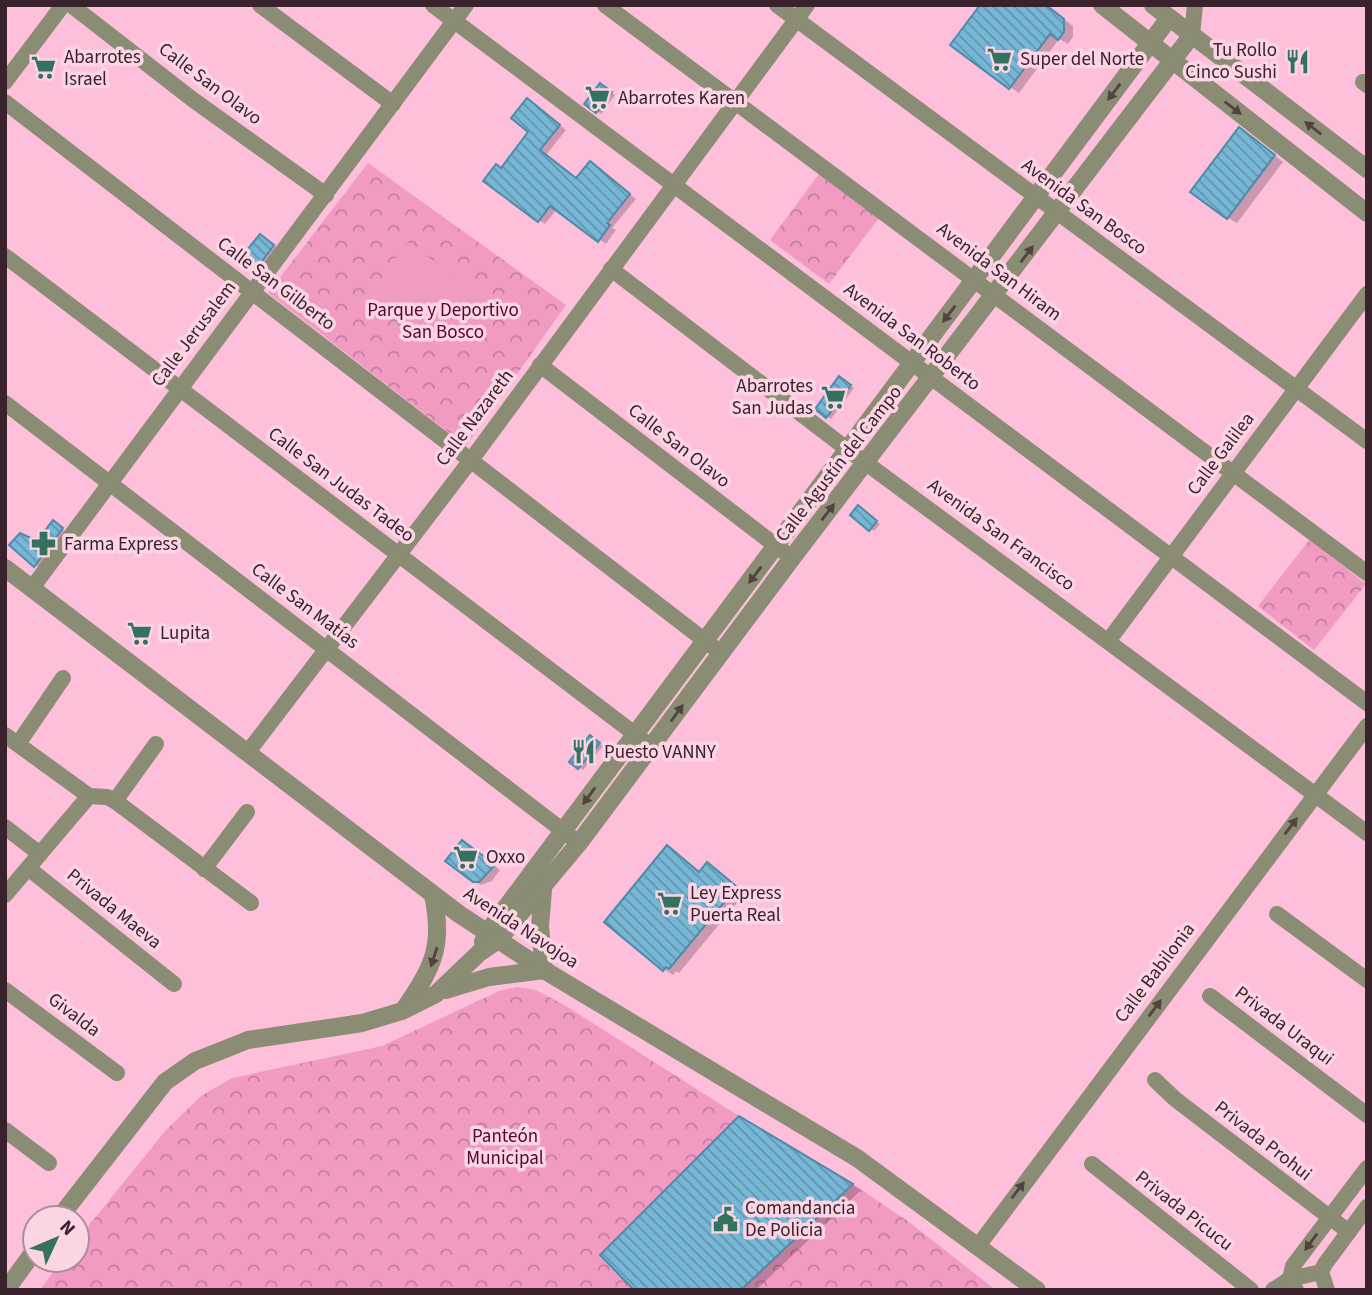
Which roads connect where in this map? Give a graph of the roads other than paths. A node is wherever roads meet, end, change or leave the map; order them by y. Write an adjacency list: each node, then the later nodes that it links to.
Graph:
1 (63, 5): 19 (street)
2 (71, 5): 25 (street, Calle San Olavo)
3 (260, 5): 22 (street)
4 (432, 5): 15 (street, Avenida San Roberto)
5 (466, 5): 15 (street, Calle Jerusalem)
6 (605, 5): 21 (street, Avenida San Hiram)
7 (778, 5): 14 (street, Avenida San Bosco)
8 (807, 5): 14 (street, Calle Nazareth)
9 (1102, 5): 17 (street)
10 (1153, 5): 13 (street)
11 (1186, 5): 13 (street, Calle Agustín del Campo)
12 (1195, 5): 16 (street)
13 (1169, 18): 16 (street); 17 (street, Calle Agustín del Campo)
14 (797, 20): 21 (street, Calle Nazareth); 26 (street, Avenida San Bosco)
15 (454, 22): 22 (street, Calle Jerusalem); 24 (street, Avenida San Roberto)
16 (1192, 35): 18 (street, Calle Agustín del Campo); 23 (street, one-way to 16)
17 (1151, 43): 18 (street); 26 (street, Calle Agustín del Campo, one-way to 26)
18 (1173, 60): 27 (street, one-way to 27); 28 (street, Calle Agustín del Campo)
19 (5, 82)
20 (5, 102): 32 (street, Calle San Gilberto)
21 (735, 102): 24 (street, Calle Nazareth); 31 (street, Avenida San Hiram)
22 (393, 104): 25 (street, Calle Jerusalem)
23 (1367, 169)
24 (672, 185): 30 (street, Calle Nazareth); 35 (street, Avenida San Roberto)
25 (326, 195): 32 (street, Calle Jerusalem)
26 (1036, 198): 28 (street, Avenida San Bosco); 31 (street, Calle Agustín del Campo)
27 (1367, 213)
28 (1057, 214): 34 (street, Calle Agustín del Campo, one-way to 28); 38 (street, Avenida San Bosco)
29 (5, 256): 39 (street, Calle San Judas Tadeo)
30 (611, 269): 36 (street, Calle Nazareth); 42 (street, Avenida San Francisco)
31 (975, 280): 34 (street, Avenida San Hiram); 35 (street, Calle Agustín del Campo, one-way to 35)
32 (251, 292): 39 (street, Calle Jerusalem); 43 (street, Calle San Gilberto)
33 (1367, 294): 38 (street, Calle Galilea)
34 (995, 295): 37 (street, Calle Agustín del Campo); 45 (street, Avenida San Hiram)
35 (912, 362): 37 (street, Avenida San Roberto); 42 (street, Calle Agustín del Campo)
36 (540, 365): 43 (street, Calle Nazareth); 47 (street, Calle San Olavo)
37 (932, 377): 44 (street, Calle Agustín del Campo); 49 (street, Avenida San Roberto)
38 (1296, 389): 41 (street, Avenida San Bosco); 45 (street, Calle Galilea)
39 (179, 390): 46 (street, Calle Jerusalem); 48 (street, Calle San Judas Tadeo)
40 (5, 403): 46 (street, Calle San Matías)
41 (1367, 441)
42 (847, 449): 44 (street, Avenida San Francisco); 47 (street, Calle Agustín del Campo)
43 (471, 460): 48 (street, Calle Nazareth); 55 (street, Calle San Gilberto)
44 (867, 463): 50 (street, Calle Agustín del Campo, one-way to 44); 54 (street, Avenida San Francisco)
45 (1234, 472): 49 (street, Calle Galilea); 52 (street, Avenida San Hiram)
46 (108, 483): 53 (street, Calle Jerusalem); 56 (street, Calle San Matías)
47 (776, 548): 50 (street, Calle San Olavo); 55 (street, Calle Agustín del Campo, one-way to 55)
48 (397, 554): 56 (street, Calle Nazareth); 61 (street, Calle San Judas Tadeo)
49 (1170, 556): 54 (street, Calle Galilea); 59 (street, Avenida San Roberto)
50 (792, 558): 57 (street, Calle Agustín del Campo)
51 (5, 568): 53 (street, Avenida Navojoa)
52 (1367, 573)
53 (32, 588): 65 (street, Avenida Navojoa)
54 (1109, 640): 66 (street, Avenida San Francisco)
55 (706, 642): 57 (street, Calle San Gilberto); 61 (street, Calle Agustín del Campo)
56 (327, 648): 65 (street, Calle Nazareth); 71 (street, Calle San Matías)
57 (720, 653): 64 (street, Calle Agustín del Campo, one-way to 57)
58 (63, 678): 62 (street)
59 (1367, 704)
60 (1367, 726): 66 (street, Calle Babilonia)
61 (634, 735): 64 (street, Calle San Judas Tadeo); 71 (street, Calle Agustín del Campo, one-way to 71)
62 (11, 740): 67 (street)
63 (156, 744): 68 (street)
64 (652, 747): 73 (street, Calle Agustín del Campo)
65 (248, 752): 79 (street, Avenida Navojoa)
66 (1316, 794): 72 (street, Avenida San Francisco); 101 (street, Calle Babilonia, one-way to 66)
67 (89, 796): 68 (street); 74 (street)
68 (115, 801): 76 (street)
69 (247, 813): 76 (street)
70 (5, 827): 74 (street)
71 (563, 832): 73 (street, Calle San Matías); 82 (street, Calle Agustín del Campo)
72 (1367, 833)
73 (579, 843): 77 (street, Calle Agustín del Campo)
74 (40, 853): 75 (street)
75 (28, 868): 78 (street); 85 (street, Privada Maeva)
76 (204, 869): 80 (street)
77 (543, 890): 82 (street, Calle Agustín del Campo); 83 (street)
78 (5, 895)
79 (433, 895): 82 (street, Avenida Navojoa); 89 (street, one-way to 89)
80 (251, 903)
81 (1277, 914): 84 (street)
82 (493, 936): 83 (street, Avenida Navojoa); 87 (street)
83 (544, 970): 87 (street); 101 (street, Avenida Navojoa)
84 (1367, 980)
85 (174, 984)
86 (5, 990): 90 (street, Givalda)
87 (436, 994): 89 (street)
88 (1210, 996): 92 (street, Privada Uraqui)
89 (402, 1012): 97 (street)
90 (117, 1073)
91 (1155, 1080): 99 (street, Privada Prohui)
92 (1367, 1115)
93 (5, 1130): 94 (street)
94 (49, 1163)
95 (1092, 1164): 107 (street, Privada Picucu)
96 (1367, 1168): 99 (street)
97 (70, 1204)
98 (1367, 1207): 100 (street)
99 (1328, 1217): 100 (street, Privada Prohui); 104 (street, one-way to 104)
100 (1349, 1232): 103 (street)
101 (978, 1246): 106 (street, Avenida Navojoa)
102 (21, 1269): 105 (street)
103 (1321, 1272): 104 (street); 109 (street)
104 (1293, 1285): 108 (street)
105 (6, 1290)
106 (1037, 1290)
107 (1251, 1290)
108 (1273, 1290)
109 (1327, 1290)

